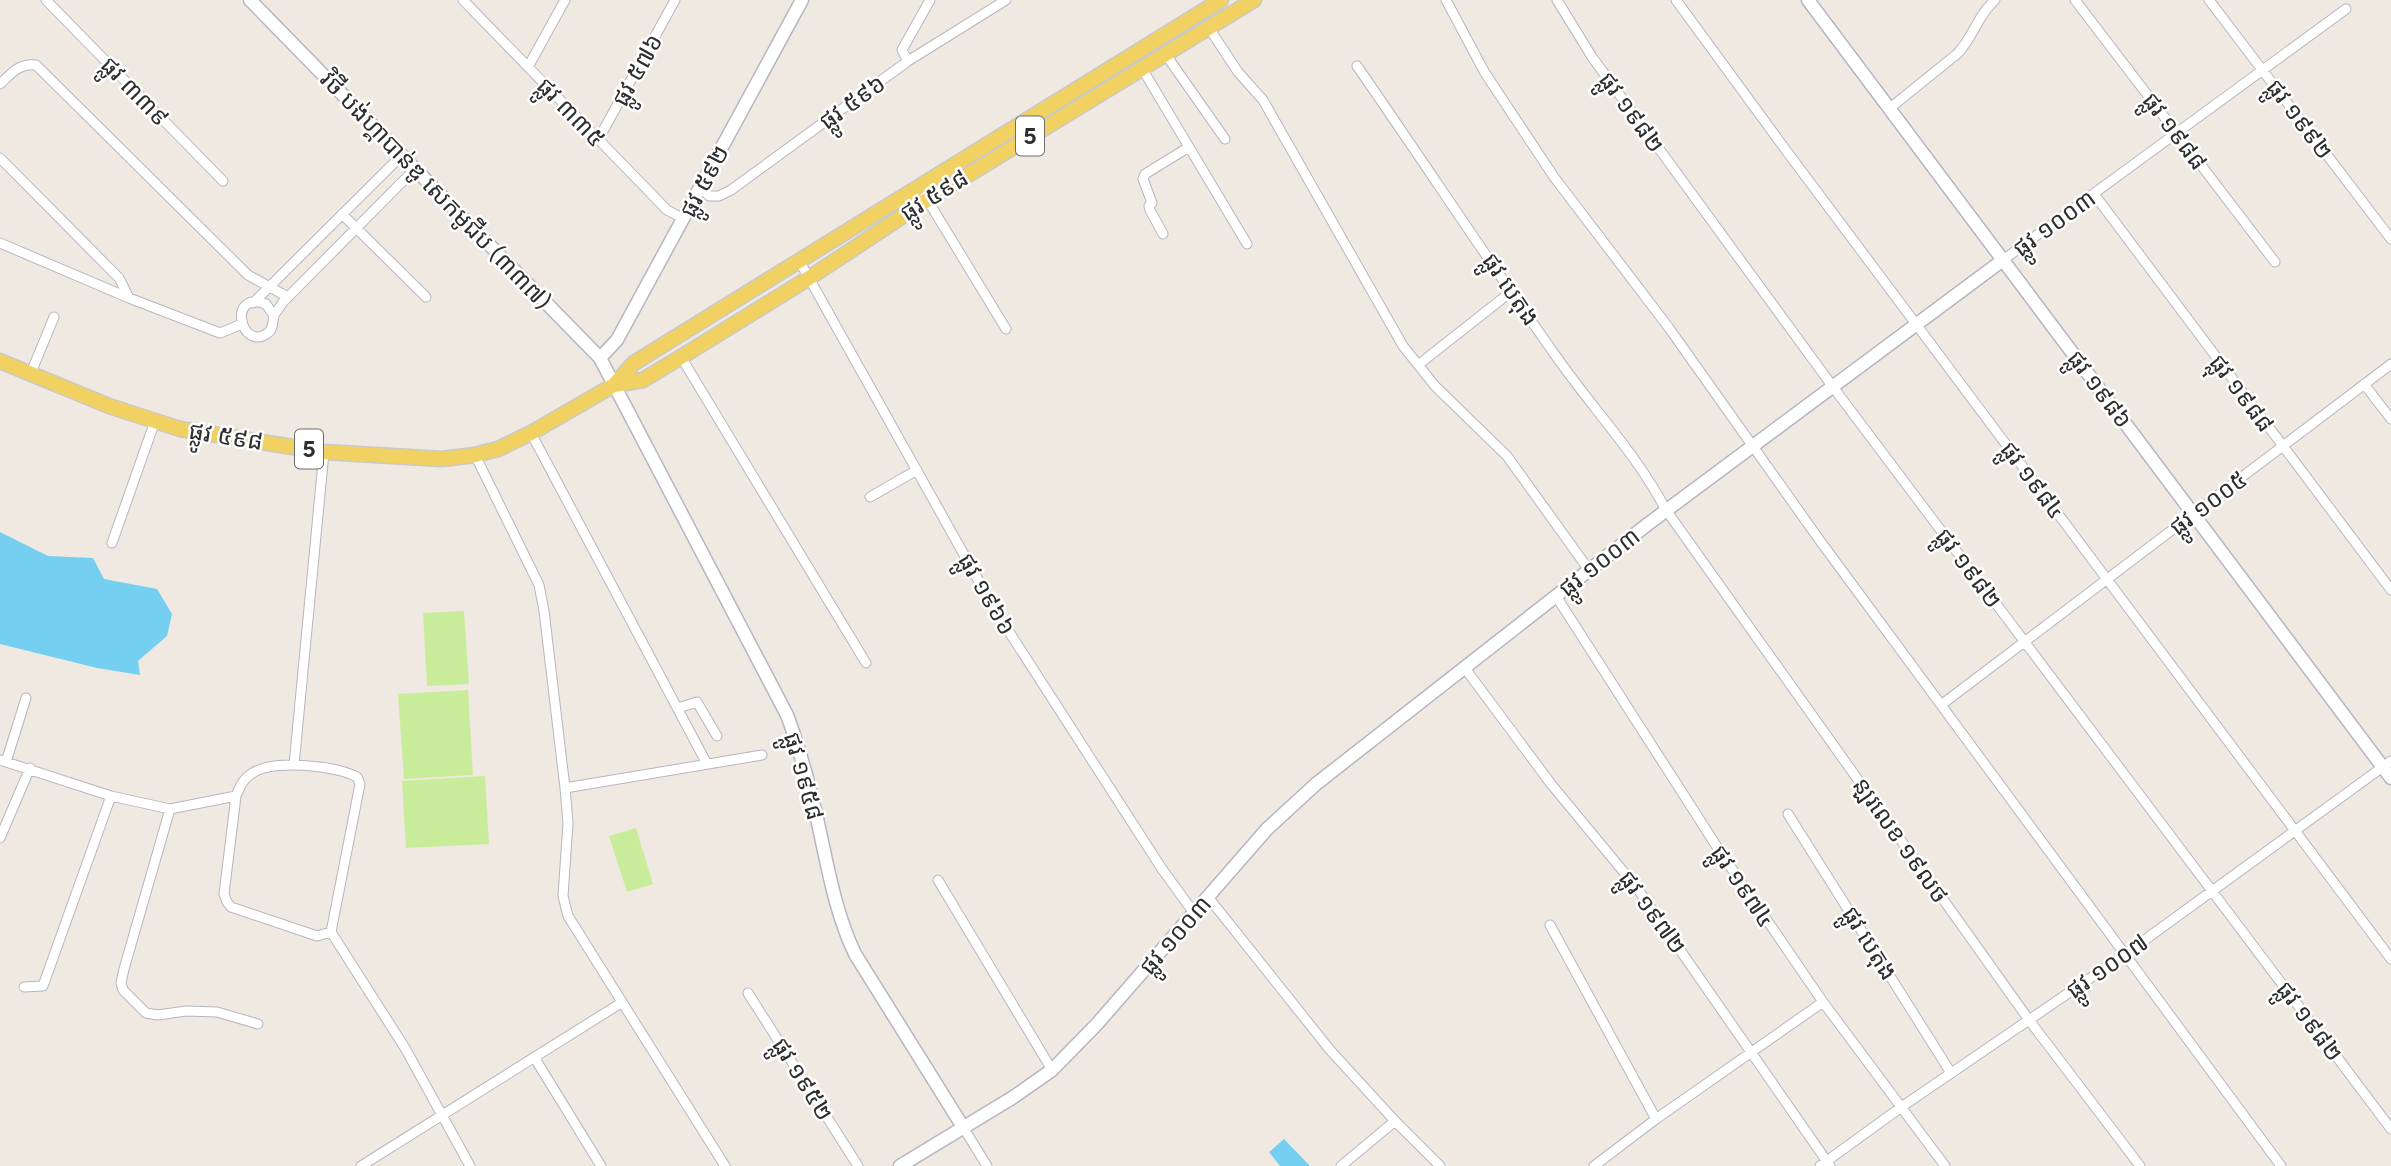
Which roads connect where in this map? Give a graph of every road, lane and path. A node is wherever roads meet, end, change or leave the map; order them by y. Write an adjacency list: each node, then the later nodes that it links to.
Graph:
1 (46, 0): 35 (street, ផ្លូវ ៣៣៩)
2 (250, 0): 32 (street, វិថី បង់ហ្គាបាន់ឌូ សេកមូជីប (៣៣៧))
3 (463, 0): 23 (street, ផ្លូវ ៣៣៥)
4 (565, 0): 23 (street)
5 (676, 0): 30 (street, ផ្លូវ ៥៧៦)
6 (802, 0): 36 (street, ផ្លូវ ៥៩២)
7 (930, 0): 21 (street)
8 (1006, 0): 21 (street, ផ្លូវ ៥៩៦)
9 (1221, 0): 37 (main road, ផ្លូវ ៥៩៨ / 5)
10 (1254, 0): 19 (main road, ផ្លូវ ៥៩៨ / 5)
11 (1446, 0): 73 (street)
12 (1557, 0): 69 (street, ផ្លូវ ១៩៨២)
13 (1676, 0): 59 (street, ផ្លូវ ១៩៨៤)
14 (1808, 0): 27 (street, ផ្លូវ ១៩៨៦)
15 (1995, 0): 27 (street)
16 (2075, 0): 28 (street, ផ្លូវ ១៩៨៨)
17 (2209, 0): 25 (street, ផ្លូវ ១៩៩២)
18 (2346, 9): 25 (street, ផ្លូវ ១០០៣)
19 (1209, 28): 20 (main road, ផ្លូវ ៥៩៨ / 5); 65 (street)
20 (1166, 55): 24 (main road, ផ្លូវ ៥៩៨ / 5); 29 (street)
21 (908, 61): 36 (street, ផ្លូវ ៥៩៦)
22 (1357, 66): 51 (street, ផ្លូវ បេតុង)
23 (528, 67): 30 (street, ផ្លូវ ៣៣៥)
24 (1143, 69): 31 (street); 37 (main road, ផ្លូវ ៥៩៨ / 5)
25 (2263, 70): 28 (street, ផ្លូវ ១០០៣); 43 (street, ផ្លូវ ១៩៩២)
26 (0, 84): 50 (street)
27 (1889, 108): 46 (street, ផ្លូវ ១៩៨៦)
28 (2176, 134): 38 (street, ផ្លូវ ១០០៣); 48 (street, ផ្លូវ ១៩៨៨)
29 (1225, 139)
30 (598, 141): 40 (street, ផ្លូវ ៣៣៥)
31 (1189, 147): 42 (street); 45 (street)
32 (401, 155): 34 (street, វិថី បង់ហ្គាបាន់ឌូ សេកមូជីប (៣៣៧)); 39 (street)
33 (0, 158): 54 (street)
34 (415, 169): 41 (street); 62 (street, វិថី បង់ហ្គាបាន់ឌូ សេកមូជីប (៣៣៧))
35 (223, 181)
36 (700, 188): 40 (street, ផ្លូវ ៥៩២)
37 (924, 194): 47 (main road, ផ្លូវ ៥៩៨ / 5); 49 (main road, ផ្លូវ ៥៩៨ / 5); 60 (street)
38 (2094, 194): 46 (street, ផ្លូវ ១០០៣); 74 (street, ផ្លុវ ១៩៨៨)
39 (342, 214): 41 (street); 50 (street)
40 (684, 219): 62 (street, ផ្លូវ ៥៩២)
41 (356, 229): 52 (street); 53 (street)
42 (1163, 234)
43 (2391, 239)
44 (0, 243): 54 (street)
45 (1247, 244)
46 (2003, 260): 59 (street, ផ្លូវ ១០០៣); 80 (street, ផ្លូវ ១៩៨៦)
47 (800, 262): 49 (street, ផ្លូវ ១៩៦៦); 68 (main road, ផ្លូវ ៥៩៨ / 5)
48 (2275, 262)
49 (809, 278): 61 (main road, ផ្លូវ ៥៩៨ / 5); 77 (street, ផ្លូវ ១៩៦៦)
50 (270, 286): 52 (street); 55 (street)
51 (1512, 291): 65 (street); 79 (street, ផ្លូវ បេតុង)
52 (288, 297): 56 (street)
53 (426, 297)
54 (130, 298): 58 (street)
55 (253, 303): 56 (street); 58 (street)
56 (274, 316): 58 (street)
57 (54, 317): 66 (street)
58 (242, 324)
59 (1917, 325): 69 (street, ផ្លូវ ១០០៣); 83 (street, ផ្លូវ ១៩៨៤)
60 (1006, 330)
61 (681, 357): 68 (main road, ផ្លូវ ៥៩៨ / 5); 87 (street)
62 (600, 358): 68 (street, វិថី បង់ហ្គាបាន់ឌូ សេកមូជីប (៣៣៧))
63 (0, 361): 66 (main road, ផ្លូវ ៥៩៨ / 5)
64 (2391, 364): 67 (street, ផ្លូវ ១០០៥)
65 (1418, 365): 82 (street)
66 (30, 375): 71 (main road, ផ្លូវ ៥៩៨ / 5)
67 (2364, 384): 70 (street); 74 (street, ផ្លូវ ១០០៥)
68 (614, 385): 72 (main road, ផ្លូវ ៥៩៨ / 5); 128 (street, ផ្លូវ ១៩៥៨)
69 (1833, 387): 73 (street, ផ្លូវ ១០០៣); 86 (street, ផ្លូវ ១៩៨២)
70 (2391, 419)
71 (155, 421): 75 (main road, ផ្លូវ ៥៩៨ / 5); 81 (street)
72 (531, 433): 76 (main road, ផ្លូវ ៥៩៨ / 5); 91 (street)
73 (1751, 447): 79 (street, ផ្លូវ ១០០៣); 90 (street)
74 (2282, 447): 80 (street, ផ្លូវ ១០០៥); 84 (street, ផ្លុវ ១៩៨៨)
75 (324, 452): 76 (main road, ផ្លូវ ៥៩៨ / 5); 96 (street)
76 (475, 455): 99 (street)
77 (917, 470): 78 (street); 109 (street, ផ្លូវ ១៩៦៦)
78 (870, 497)
79 (1666, 510): 82 (street, ផ្លូវ ១០០៣); 118 (street, ន្ឡរលេខ ១៩លថ)
80 (2193, 514): 83 (street, ផ្លូវ ១០០៥); 98 (street, ផ្លូវ ១៩៨៦)
81 (112, 543)
82 (1589, 570): 85 (street, ផ្លូវ ១០០៣)
83 (2107, 580): 86 (street, ផ្លូវ ១០០៥); 104 (street, ផ្លូវ ១៩៨៤)
84 (2391, 590)
85 (1556, 596): 88 (street, ផ្លូវ ១០០៣); 116 (street, ផ្លូវ ១៩៧៤)
86 (2025, 643): 90 (street, ផ្លូវ ១០០៥); 107 (street, ផ្លូវ ១៩៨២)
87 (866, 663)
88 (1464, 667): 108 (street, ផ្លូវ ១០០៣); 120 (street, ផ្លូវ ១៩៧២)
89 (26, 698): 94 (street)
90 (1941, 705): 112 (street)
91 (678, 708): 92 (street); 95 (street)
92 (717, 736)
93 (762, 755): 95 (street)
94 (3, 761): 97 (street)
95 (706, 764): 99 (street)
96 (294, 765): 101 (street); 111 (street)
97 (30, 768): 100 (street); 105 (street)
98 (2388, 769): 104 (street, ផ្លូវ ១០០៧)
99 (565, 788): 117 (street)
100 (111, 796): 102 (street); 114 (street)
101 (236, 796): 102 (street); 111 (street)
102 (170, 809): 119 (street)
103 (1788, 814): 123 (street, ផ្លូវ បេតុង)
104 (2295, 831): 107 (street, ផ្លូវ ១០០៧); 113 (street, ផ្លូវ ១៩៨៤)
105 (0, 838)
106 (938, 880): 122 (street)
107 (2212, 891): 112 (street, ផ្លូវ ១០០៧); 129 (street, ផ្លូវ ១៩៨២)
108 (1208, 897): 109 (street, ផ្លូវ ១០០៣); 127 (street)
109 (1194, 913): 122 (street, ផ្លូវ ១០០៣)
110 (1550, 925): 126 (street)
111 (331, 932): 125 (street)
112 (2124, 955): 118 (street, ផ្លូវ ១០០៧); 143 (street)
113 (2391, 958)
114 (24, 987)
115 (748, 993): 135 (street, ផ្លូវ ១៩៥២)
116 (1823, 1002): 120 (street); 124 (street, ផ្លូវ ១៩៧៤)
117 (621, 1003): 121 (street); 134 (street)
118 (2029, 1020): 123 (street, ផ្លូវ ១០០៧); 142 (street, ន្ឡរលេខ ១៩លថ)
119 (258, 1024)
120 (1751, 1054): 126 (street); 130 (street, ផ្លូវ ១៩៧២)
121 (534, 1057): 125 (street); 133 (street)
122 (1052, 1070): 128 (street, ផ្លូវ ១០០៣)
123 (1951, 1073): 124 (street, ផ្លូវ ១០០៧)
124 (1900, 1108): 130 (street, ផ្លូវ ១០០៧); 141 (street, ផ្លូវ ១៩៧៤)
125 (442, 1116): 131 (street); 132 (street)
126 (1656, 1119): 140 (street)
127 (1395, 1121): 138 (street); 139 (street)
128 (963, 1126): 136 (street, ផ្លូវ ១០០៣); 137 (street, ផ្លូវ ១៩៥៨)
129 (2391, 1129)
130 (1825, 1164)
131 (362, 1166)
132 (470, 1166)
133 (601, 1166)
134 (725, 1166)
135 (858, 1166)
136 (900, 1166)
137 (987, 1166)
138 (1341, 1166)
139 (1440, 1166)
140 (1594, 1166)
141 (1945, 1166)
142 (2140, 1166)
143 (2281, 1166)

